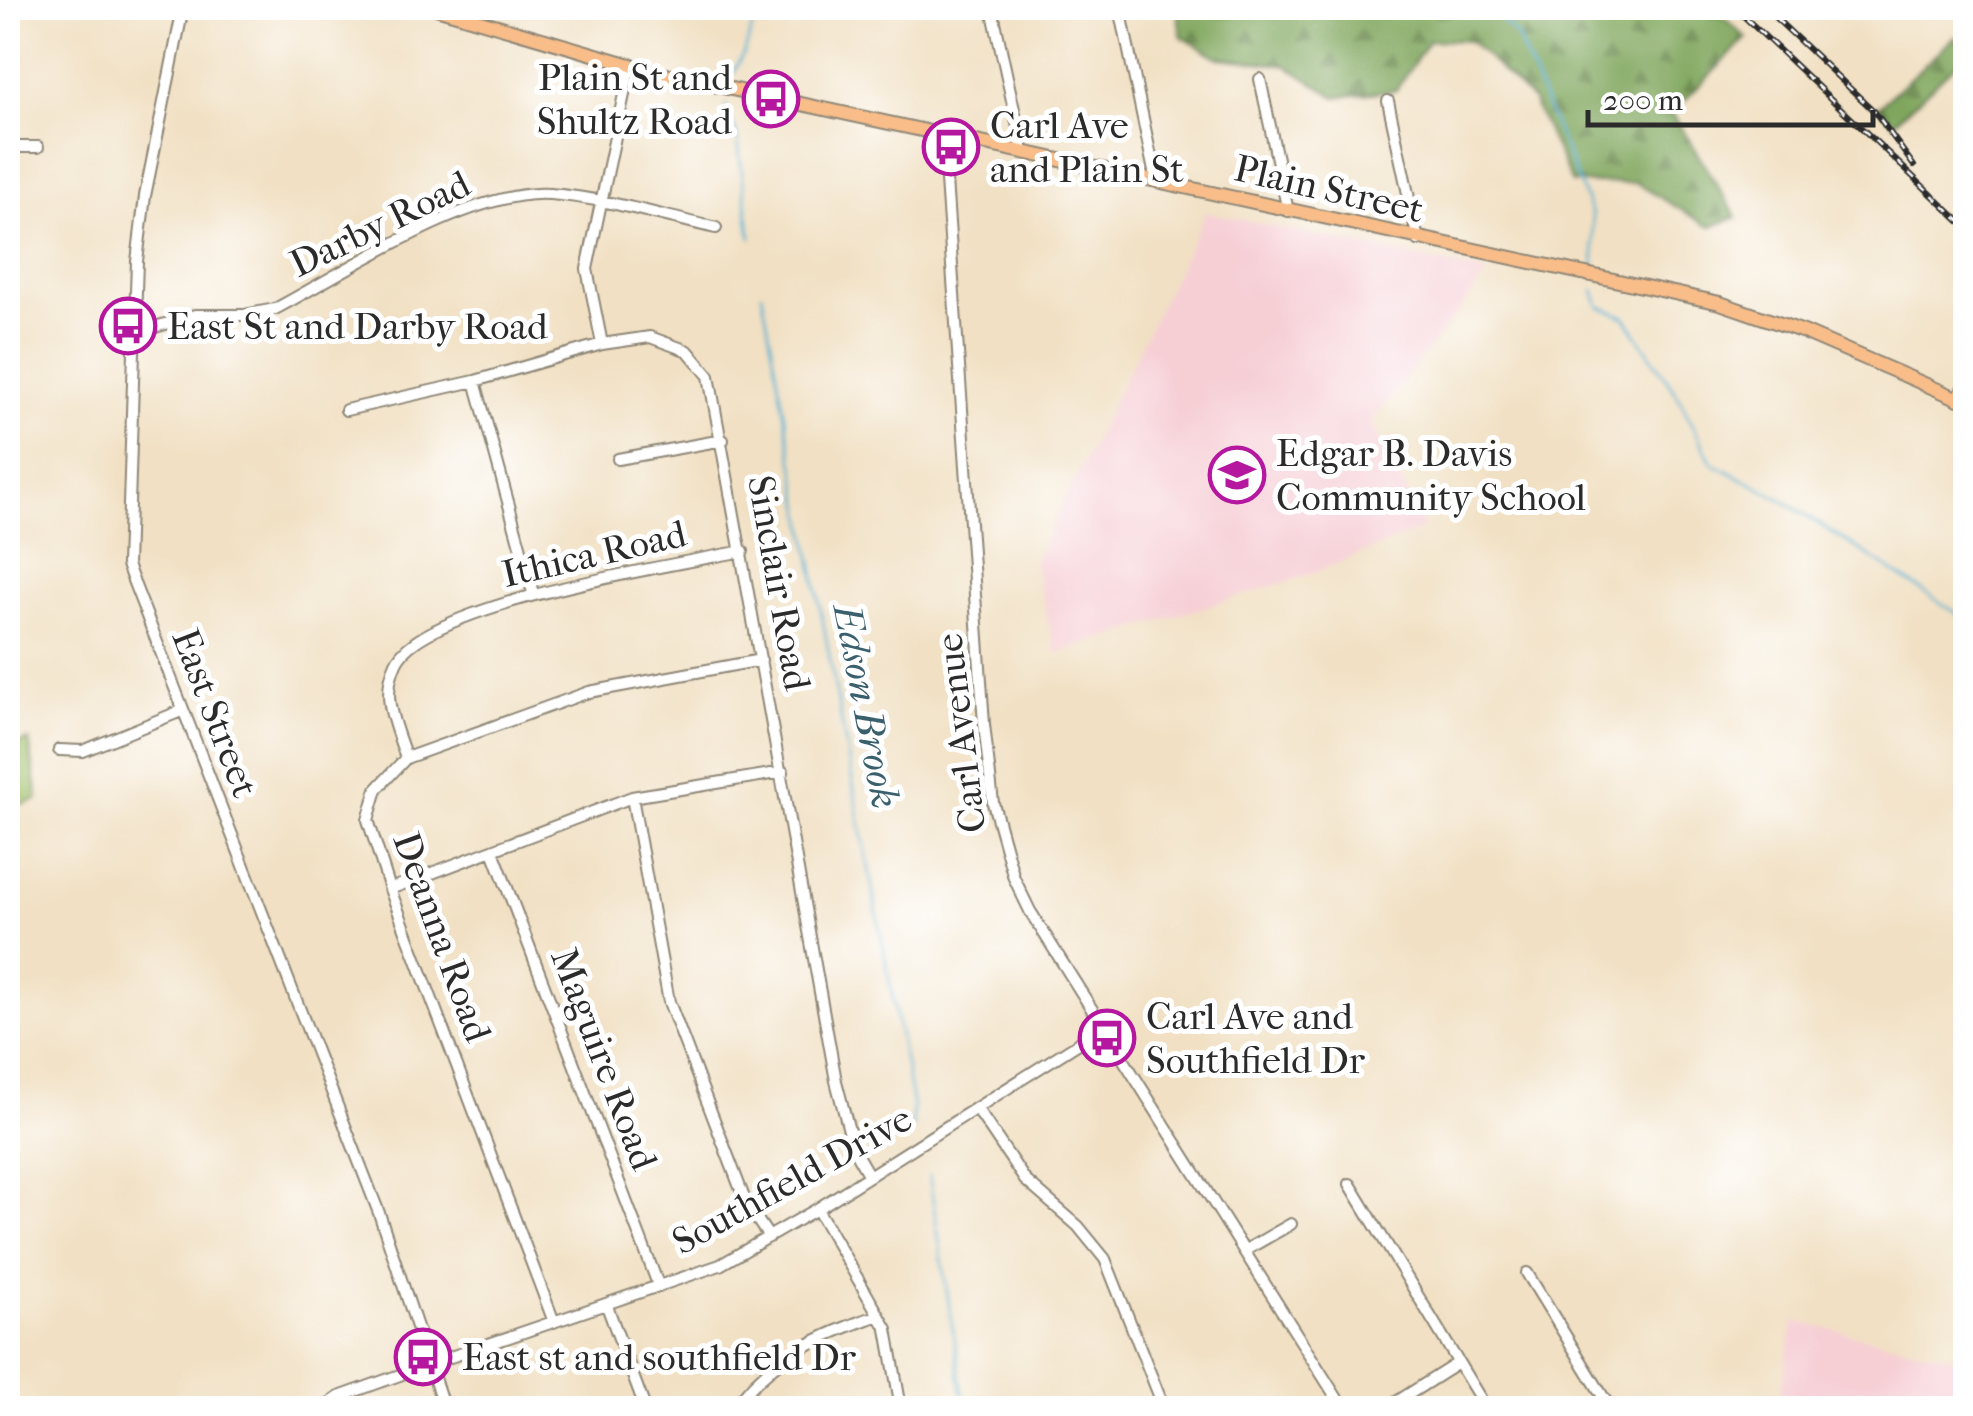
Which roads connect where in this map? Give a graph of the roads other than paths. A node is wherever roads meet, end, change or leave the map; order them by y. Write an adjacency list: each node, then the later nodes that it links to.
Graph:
1 (183, 8): 18 (street, East Street)
2 (436, 8): 5 (main road, Plain Street)
3 (992, 8): 12 (street)
4 (1120, 8): 13 (street)
5 (474, 14): 6 (main road, Plain Street)
6 (630, 66): 9 (main road, Plain Street); 14 (street)
7 (1260, 79): 15 (street)
8 (1388, 101): 17 (street)
9 (943, 137): 12 (main road, Plain Street); 36 (street, Carl Avenue)
10 (8, 147): 11 (street)
11 (38, 148)
12 (1023, 151): 13 (main road, Plain Street)
13 (1156, 182): 15 (main road, Plain Street)
14 (601, 203): 16 (street, Darby Road); 18 (street, Darby Road); 19 (street)
15 (1288, 210): 17 (main road, Plain Street)
16 (716, 228)
17 (1418, 240): 22 (main road, Plain Street)
18 (132, 334): 29 (street, East Street)
19 (602, 344): 20 (street, Sinclair Road); 24 (street, Sinclair Road)
20 (475, 380): 23 (street, Sinclair Road); 27 (street)
21 (1966, 384): 22 (main road)
22 (1962, 401)
23 (346, 410)
24 (724, 440): 25 (street); 26 (street, Sinclair Road)
25 (618, 459)
26 (743, 551): 27 (street, Ithica Road); 28 (street, Sinclair Road)
27 (534, 593): 31 (street, Ithica Road)
28 (761, 660): 31 (street); 32 (street, Sinclair Road)
29 (181, 711): 30 (street); 50 (street, East Street)
30 (59, 750)
31 (406, 758): 35 (street, Deanna Road)
32 (783, 772): 33 (street); 38 (street, Sinclair Road)
33 (632, 798): 34 (street); 42 (street)
34 (493, 851): 35 (street); 45 (street, Maguire Road)
35 (390, 888): 48 (street, Deanna Road)
36 (1104, 1027): 37 (street, Southfield Drive); 43 (street, Carl Avenue)
37 (977, 1108): 38 (street, Southfield Drive); 56 (street)
38 (869, 1176): 40 (street, Southfield Drive)
39 (1350, 1184): 49 (street)
40 (817, 1209): 42 (street, Southfield Drive); 47 (street)
41 (1291, 1224): 43 (street)
42 (769, 1236): 45 (street, Southfield Drive)
43 (1244, 1250): 57 (street, Carl Avenue)
44 (1527, 1273): 60 (street)
45 (658, 1287): 46 (street, Southfield Drive)
46 (608, 1306): 48 (street, Southfield Drive); 53 (street)
47 (879, 1315): 54 (street); 55 (street)
48 (554, 1322): 50 (street, Southfield Drive)
49 (1458, 1363): 58 (street); 59 (street)
50 (430, 1364): 51 (street, Southfield Drive); 52 (street, East Street)
51 (322, 1408)
52 (444, 1408)
53 (645, 1408)
54 (736, 1408)
55 (901, 1408)
56 (1164, 1408)
57 (1343, 1408)
58 (1387, 1408)
59 (1486, 1408)
60 (1610, 1408)

